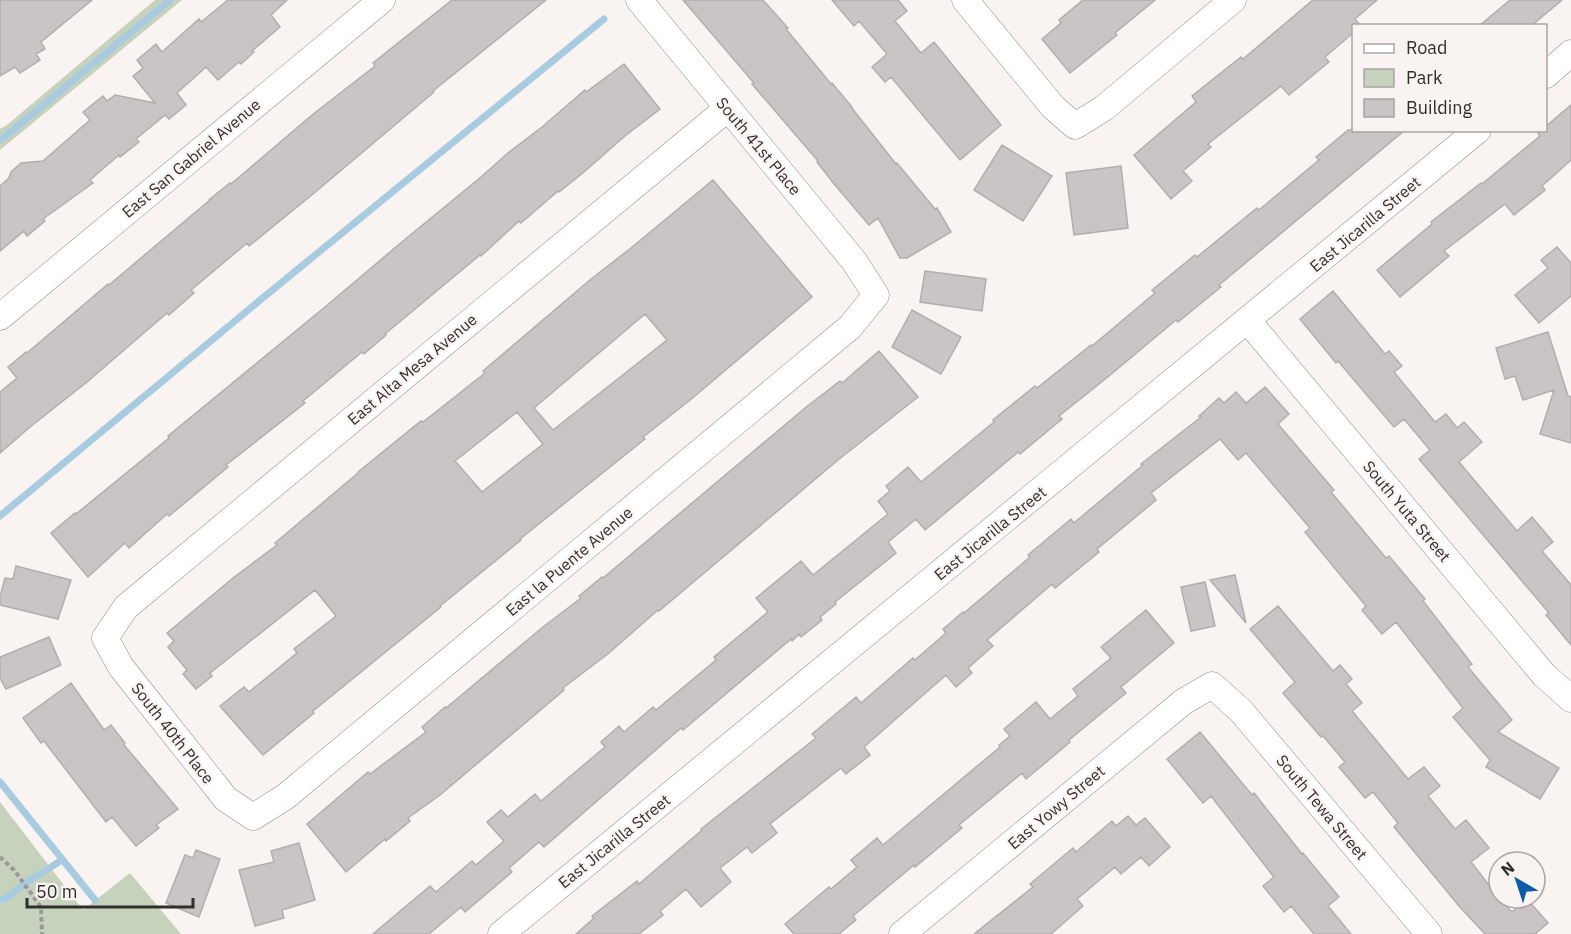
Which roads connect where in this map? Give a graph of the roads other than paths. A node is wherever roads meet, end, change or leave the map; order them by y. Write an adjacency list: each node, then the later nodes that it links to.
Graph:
1 (382, 0): 10 (street, East San Gabriel Avenue)
2 (639, 0): 7 (street, South 41st Place)
3 (965, 0): 4 (street)
4 (1233, 0)
5 (1571, 53): 6 (street)
6 (1547, 73)
7 (728, 108): 9 (street, South 41st Place); 12 (street, East Alta Mesa Avenue)
8 (1476, 132): 11 (street, East Jicarilla Street)
9 (876, 295): 15 (street, East la Puente Avenue)
10 (0, 317)
11 (1248, 321): 14 (street, South Yuta Street); 16 (street, East Jicarilla Street)
12 (105, 638): 15 (street, South 40th Place)
13 (1212, 685): 17 (street, East Yowy Street); 18 (street, South Tewa Street)
14 (1571, 699)
15 (253, 817)
16 (501, 934)
17 (902, 934)
18 (1429, 934)

